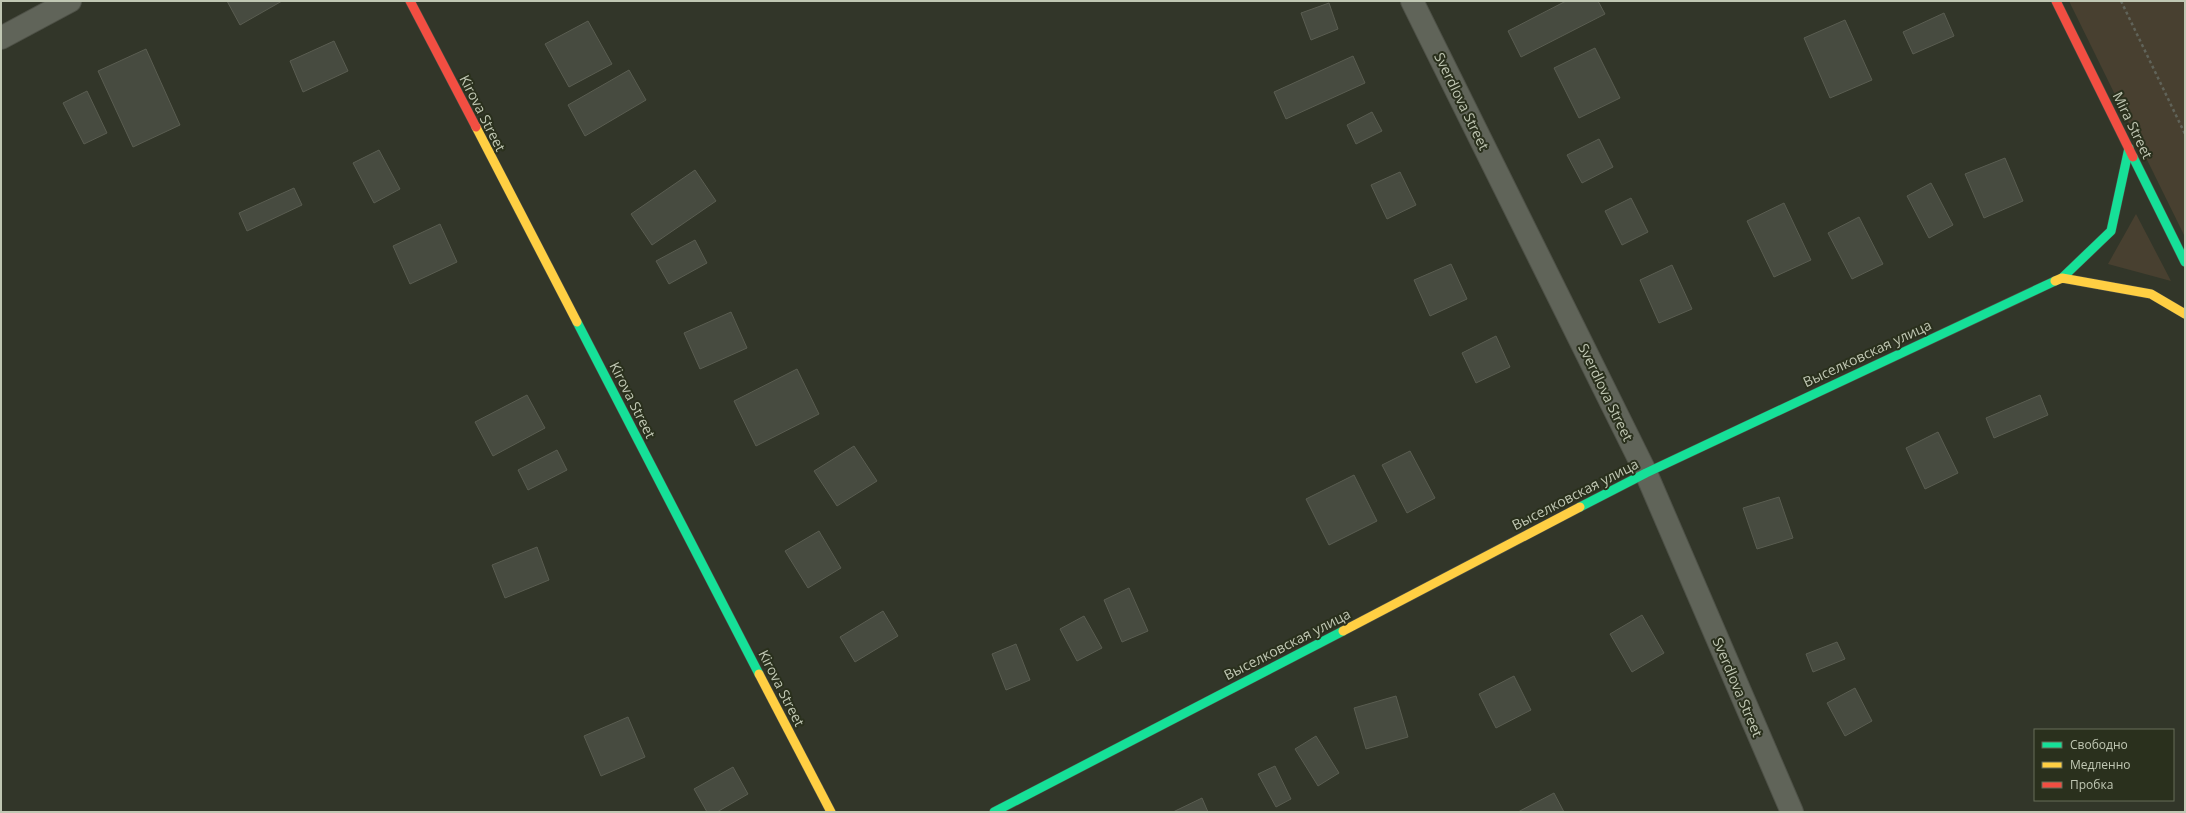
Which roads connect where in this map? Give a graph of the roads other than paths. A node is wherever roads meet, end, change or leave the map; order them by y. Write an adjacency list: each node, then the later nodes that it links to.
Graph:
1 (70, 1): 5 (street)
2 (410, 1): 11 (street, Kirova Street)
3 (1412, 1): 10 (street, Sverdlova Street)
4 (2056, 1): 6 (street, Mira Street)
5 (1, 38)
6 (2129, 148): 7 (street, Mira Street); 8 (street, Выселковская улица)
7 (2185, 262)
8 (2062, 278): 9 (street); 10 (street, Выселковская улица)
9 (2185, 314)
10 (1646, 473): 12 (street, Выселковская улица); 13 (street, Sverdlova Street)
11 (831, 812)
12 (994, 812)
13 (1792, 812)

